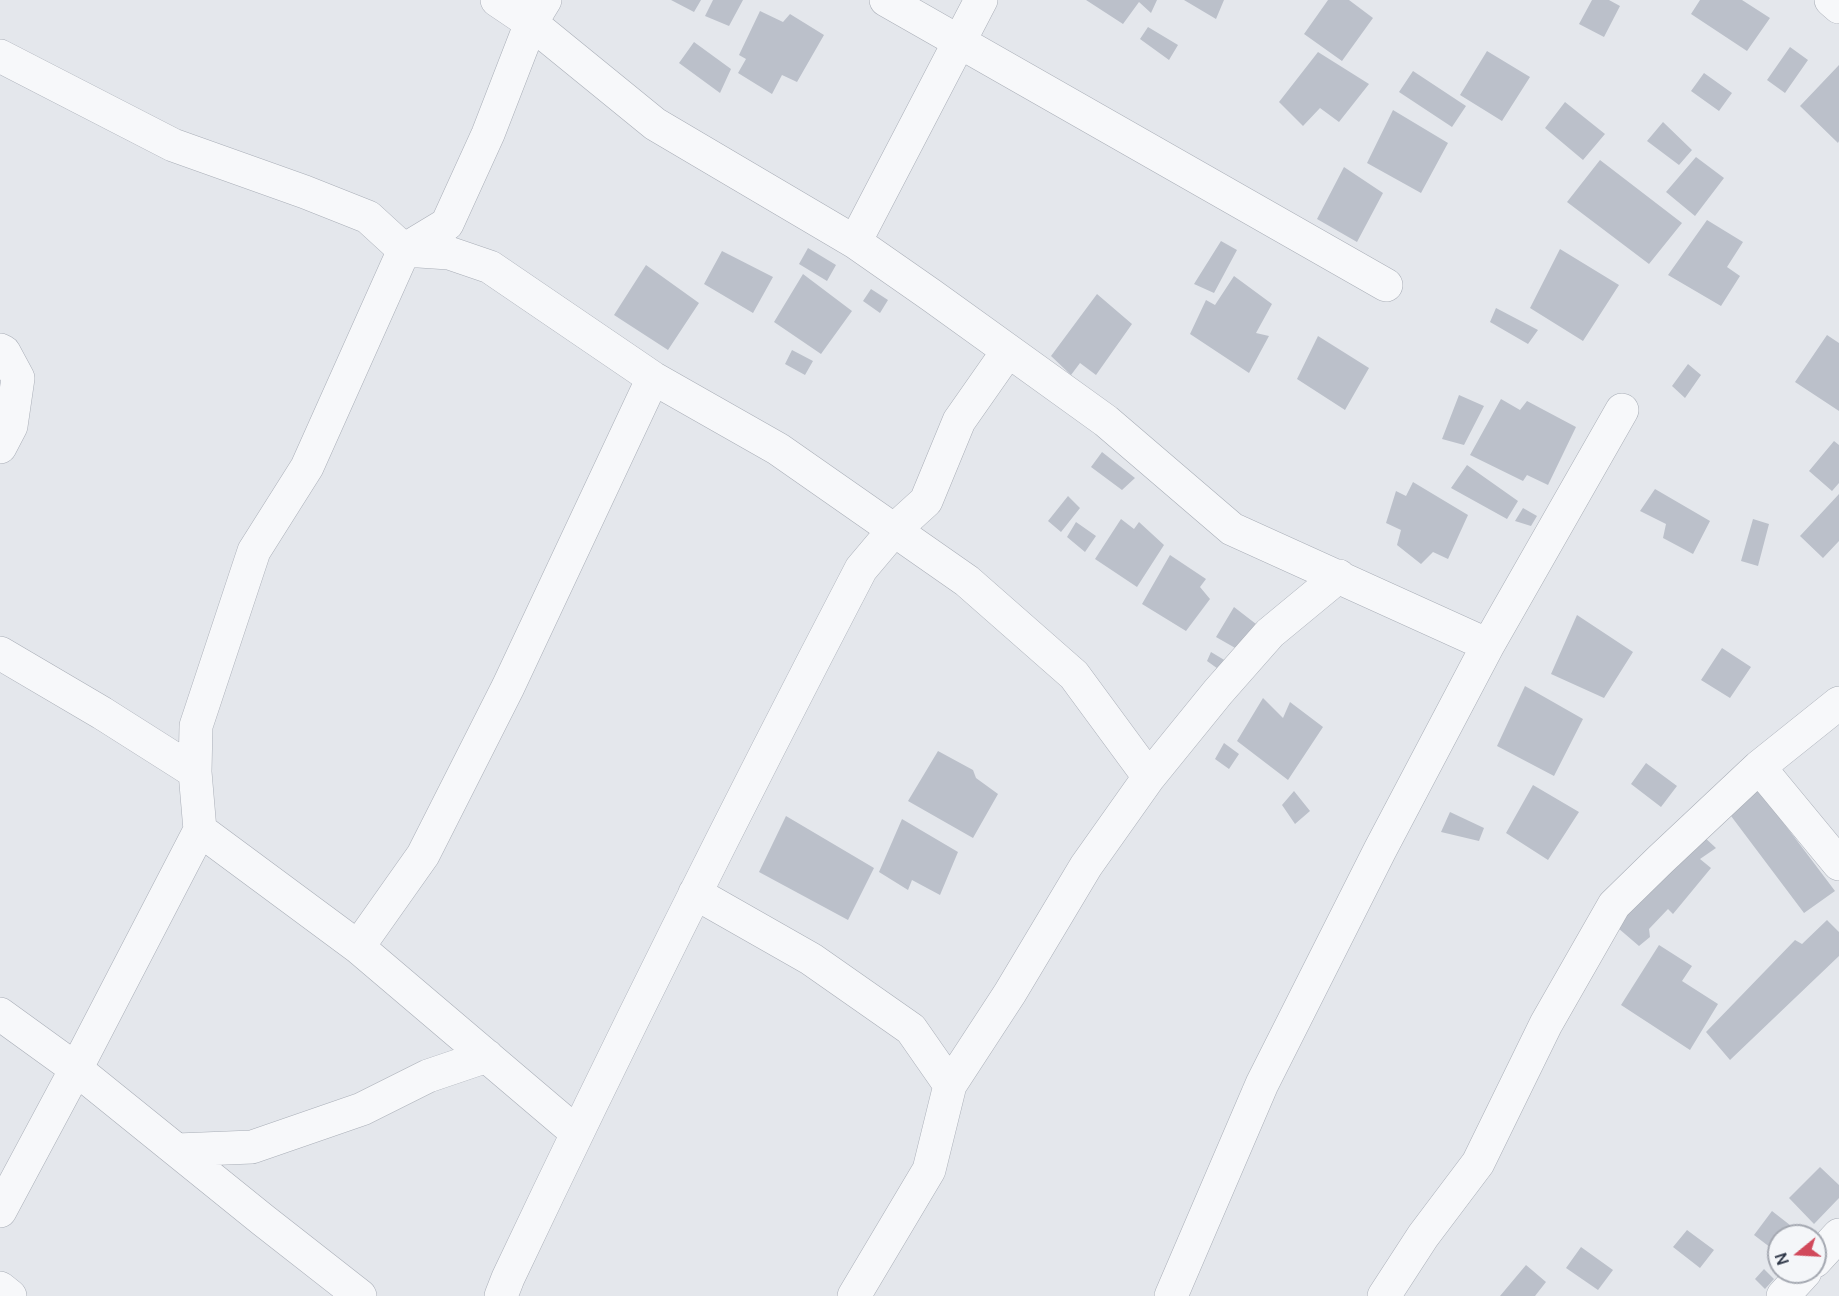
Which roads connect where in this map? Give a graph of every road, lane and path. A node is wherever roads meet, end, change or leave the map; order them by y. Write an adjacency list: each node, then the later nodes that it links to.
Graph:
1 (497, 0): 6 (street)
2 (886, 0): 7 (street)
3 (981, 0): 7 (street)
4 (1831, 0): 5 (street)
5 (1839, 7)
6 (538, 12): 9 (street); 10 (street)
7 (960, 44): 9 (street); 11 (street)
8 (0, 56): 10 (street)
9 (855, 242): 13 (street)
10 (404, 250): 14 (street); 23 (street)
11 (1386, 285)
12 (0, 350): 16 (street)
13 (1008, 351): 17 (street); 18 (street)
14 (653, 378): 17 (street); 28 (street)
15 (1622, 410): 19 (street)
16 (0, 447)
17 (893, 531): 24 (street); 27 (street)
18 (1339, 576): 19 (street); 24 (street)
19 (1488, 645): 44 (street)
20 (0, 652): 23 (street)
21 (1839, 703): 22 (street)
22 (1759, 767): 26 (street); 45 (street)
23 (195, 772): 25 (street)
24 (1149, 777): 32 (street)
25 (201, 830): 28 (street); 31 (street)
26 (1839, 864)
27 (695, 893): 32 (street); 33 (street)
28 (358, 947): 30 (street)
29 (0, 1014): 31 (street)
30 (487, 1056): 33 (street); 34 (street)
31 (76, 1069): 34 (street); 35 (street)
32 (950, 1085): 43 (street)
33 (577, 1132): 42 (street)
34 (177, 1150): 41 (street)
35 (0, 1211)
36 (1839, 1235): 37 (street)
37 (1827, 1248)
38 (1794, 1284): 46 (street)
39 (0, 1288): 40 (street)
40 (10, 1296)
41 (360, 1296)
42 (501, 1296)
43 (854, 1296)
44 (1171, 1296)
45 (1384, 1296)
46 (1783, 1296)

